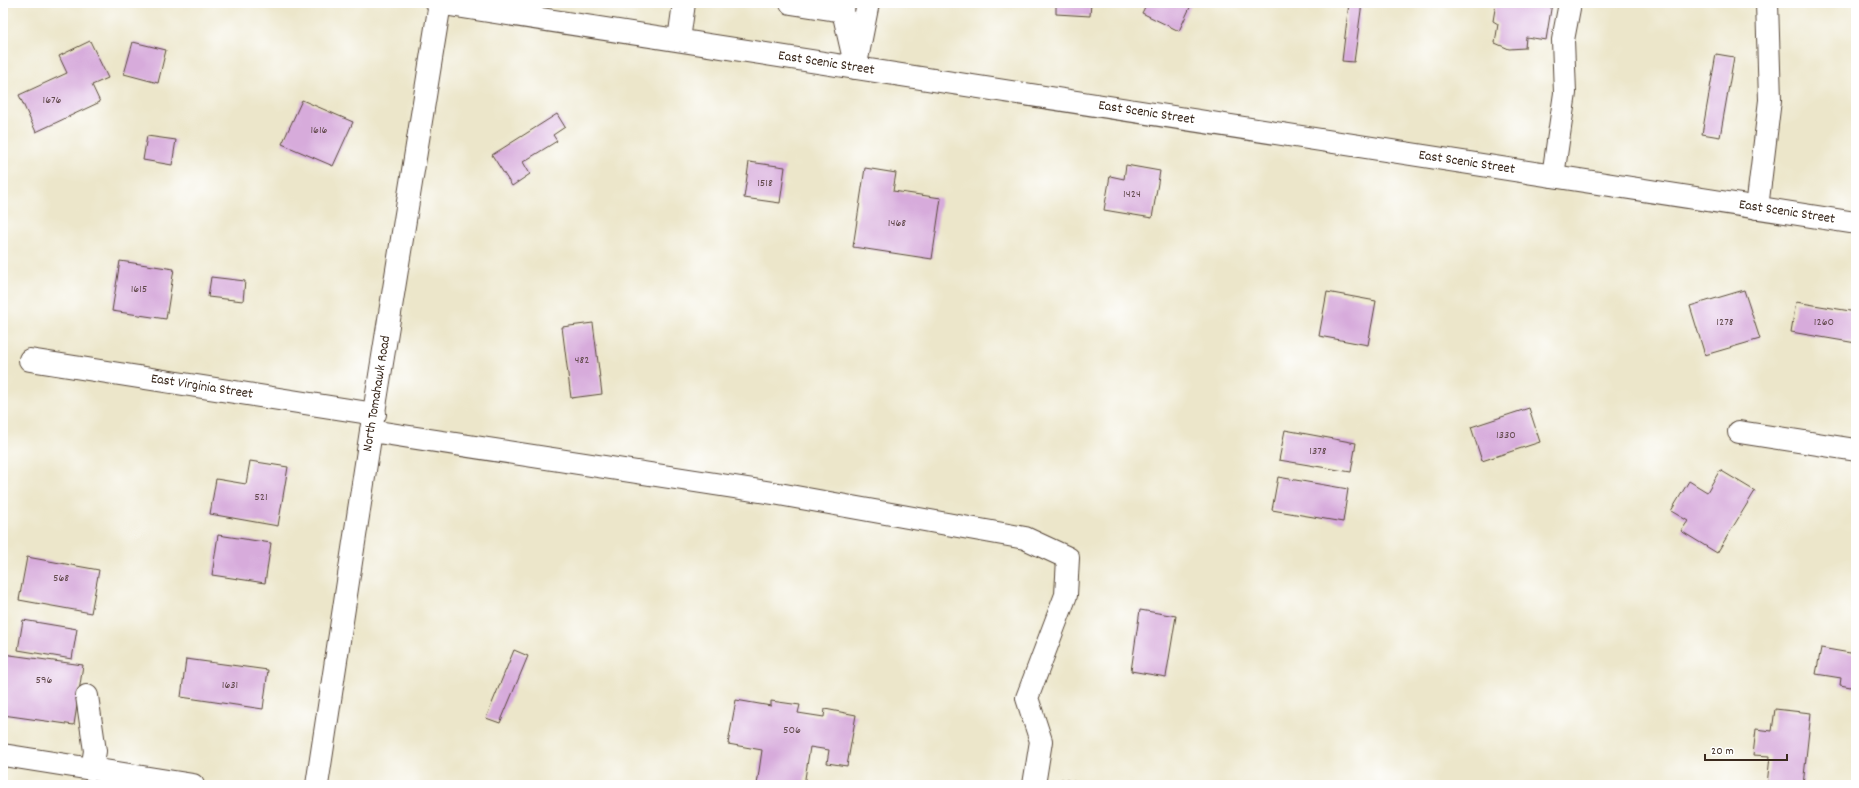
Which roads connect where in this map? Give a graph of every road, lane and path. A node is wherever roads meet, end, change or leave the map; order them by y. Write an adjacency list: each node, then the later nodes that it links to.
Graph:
1 (437, 3): 2 (street, East Scenic Street)
2 (440, 3): 9 (street, East Scenic Street); 15 (street, North Tomahawk Road)
3 (684, 3): 9 (street)
4 (791, 3): 8 (street)
5 (868, 3): 10 (street)
6 (1570, 3): 11 (street)
7 (1767, 3): 12 (street)
8 (843, 7): 10 (street)
9 (679, 40): 10 (street, East Scenic Street)
10 (856, 68): 11 (street, East Scenic Street)
11 (1553, 176): 12 (street, East Scenic Street)
12 (1757, 208): 13 (street, East Scenic Street)
13 (1856, 223)
14 (30, 360): 15 (street, East Virginia Street)
15 (373, 422): 22 (street, North Tomahawk Road); 23 (street, East Virginia Street)
16 (1739, 432): 17 (street)
17 (1856, 450)
18 (87, 696): 20 (street)
19 (3, 755): 20 (street)
20 (92, 769): 21 (street)
21 (193, 785)
22 (317, 785)
23 (1034, 785)

